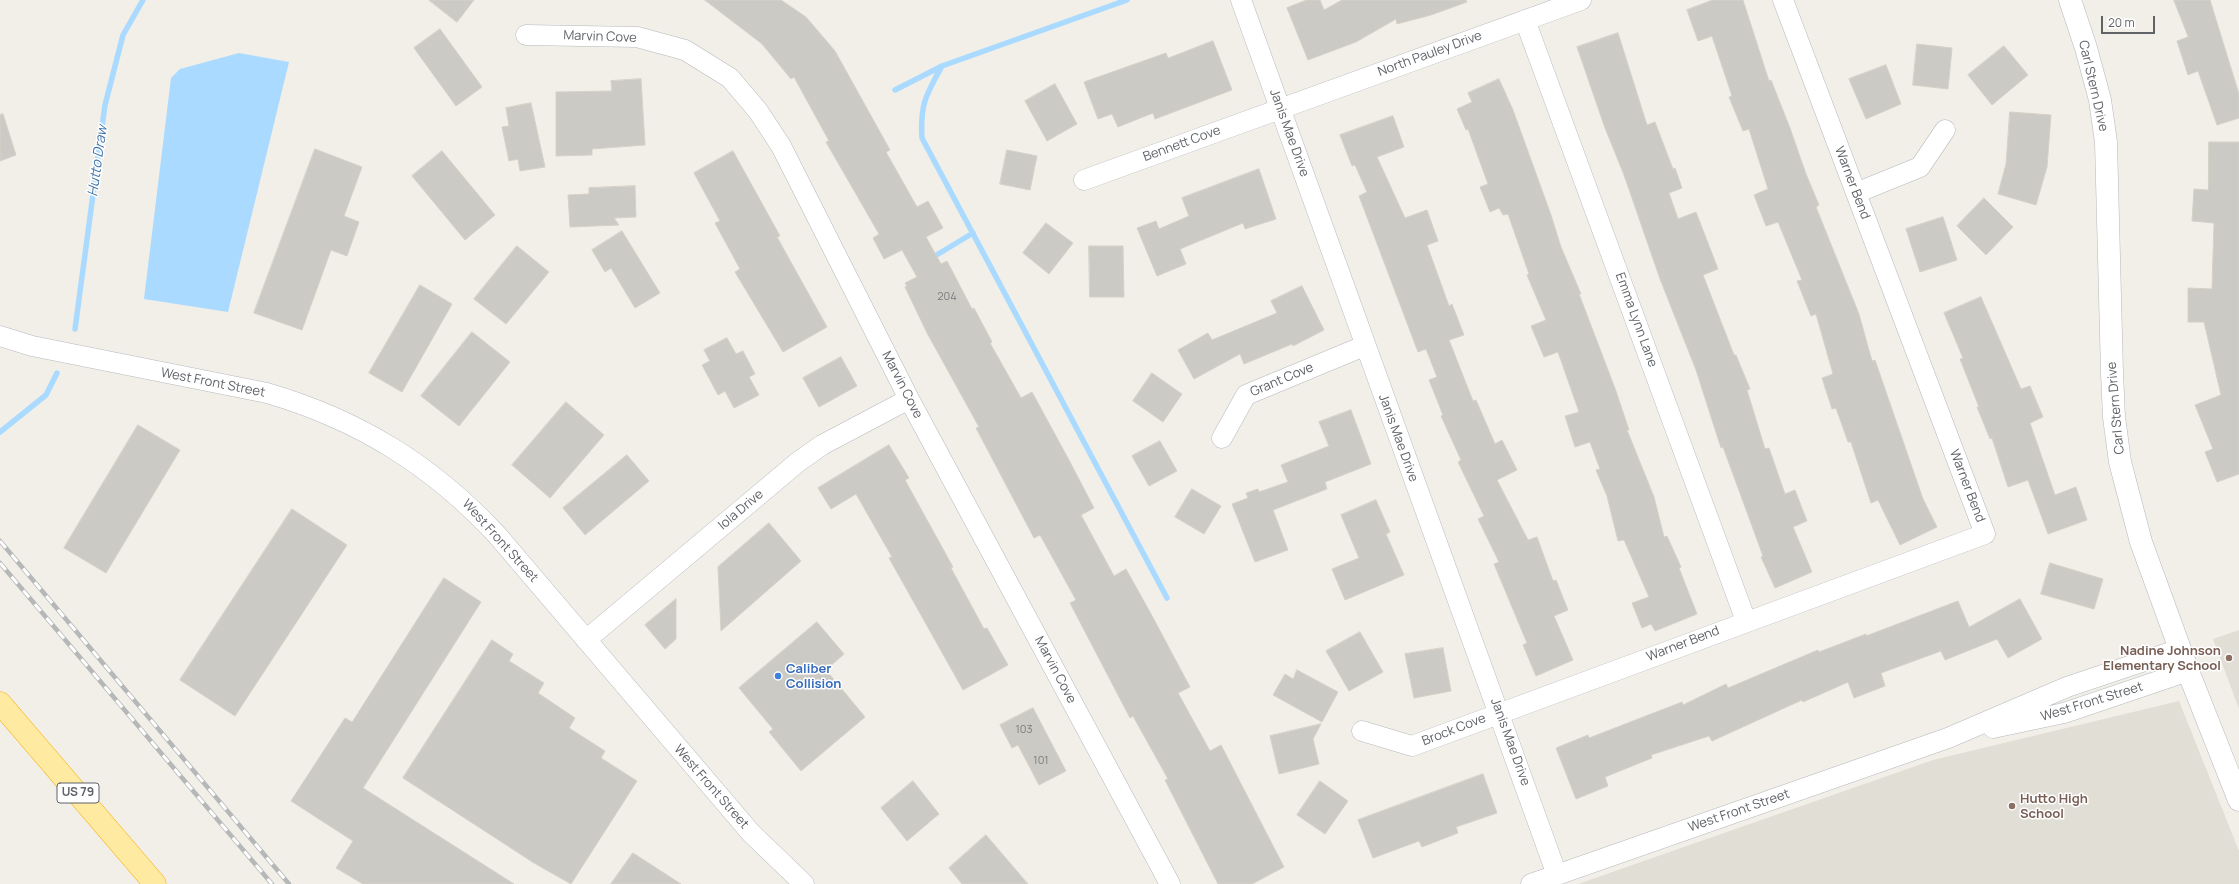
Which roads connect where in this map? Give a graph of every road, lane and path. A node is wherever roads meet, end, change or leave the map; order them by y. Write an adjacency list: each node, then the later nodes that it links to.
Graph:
1 (1241, 0): 7 (street, Janis Mae Drive)
2 (1581, 0): 5 (street, North Pauley Drive)
3 (1784, 0): 10 (street, Warner Bend)
4 (2070, 0): 17 (street, Carl Stern Drive)
5 (1525, 20): 7 (street, North Pauley Drive); 15 (street, Emma Lynn Lane)
6 (526, 35): 13 (street, Marvin Cove)
7 (1280, 108): 9 (street, Bennett Cove); 12 (street, Janis Mae Drive)
8 (1945, 130): 10 (street)
9 (1084, 180)
10 (1856, 193): 15 (street, Warner Bend)
11 (0, 336): 16 (street, West Front Street)
12 (1364, 346): 14 (street, Grant Cove); 20 (street, Janis Mae Drive)
13 (909, 399): 16 (street, Iola Drive); 27 (street, Marvin Cove)
14 (1222, 438)
15 (1746, 621): 20 (street, Warner Bend)
16 (586, 640): 26 (street, West Front Street)
17 (2180, 649): 18 (street, Carl Stern Drive); 22 (street, West Front Street)
18 (2188, 671): 22 (street, West Front Street); 23 (street, Carl Stern Drive)
19 (0, 703): 25 (highway, US 79)
20 (1500, 713): 21 (street, Brock Cove); 24 (street, Janis Mae Drive)
21 (1362, 731)
22 (1948, 738): 24 (street, West Front Street)
23 (2239, 800)
24 (1557, 875): 28 (street, West Front Street)
25 (155, 884)
26 (804, 884)
27 (1170, 884)
28 (1531, 884)

